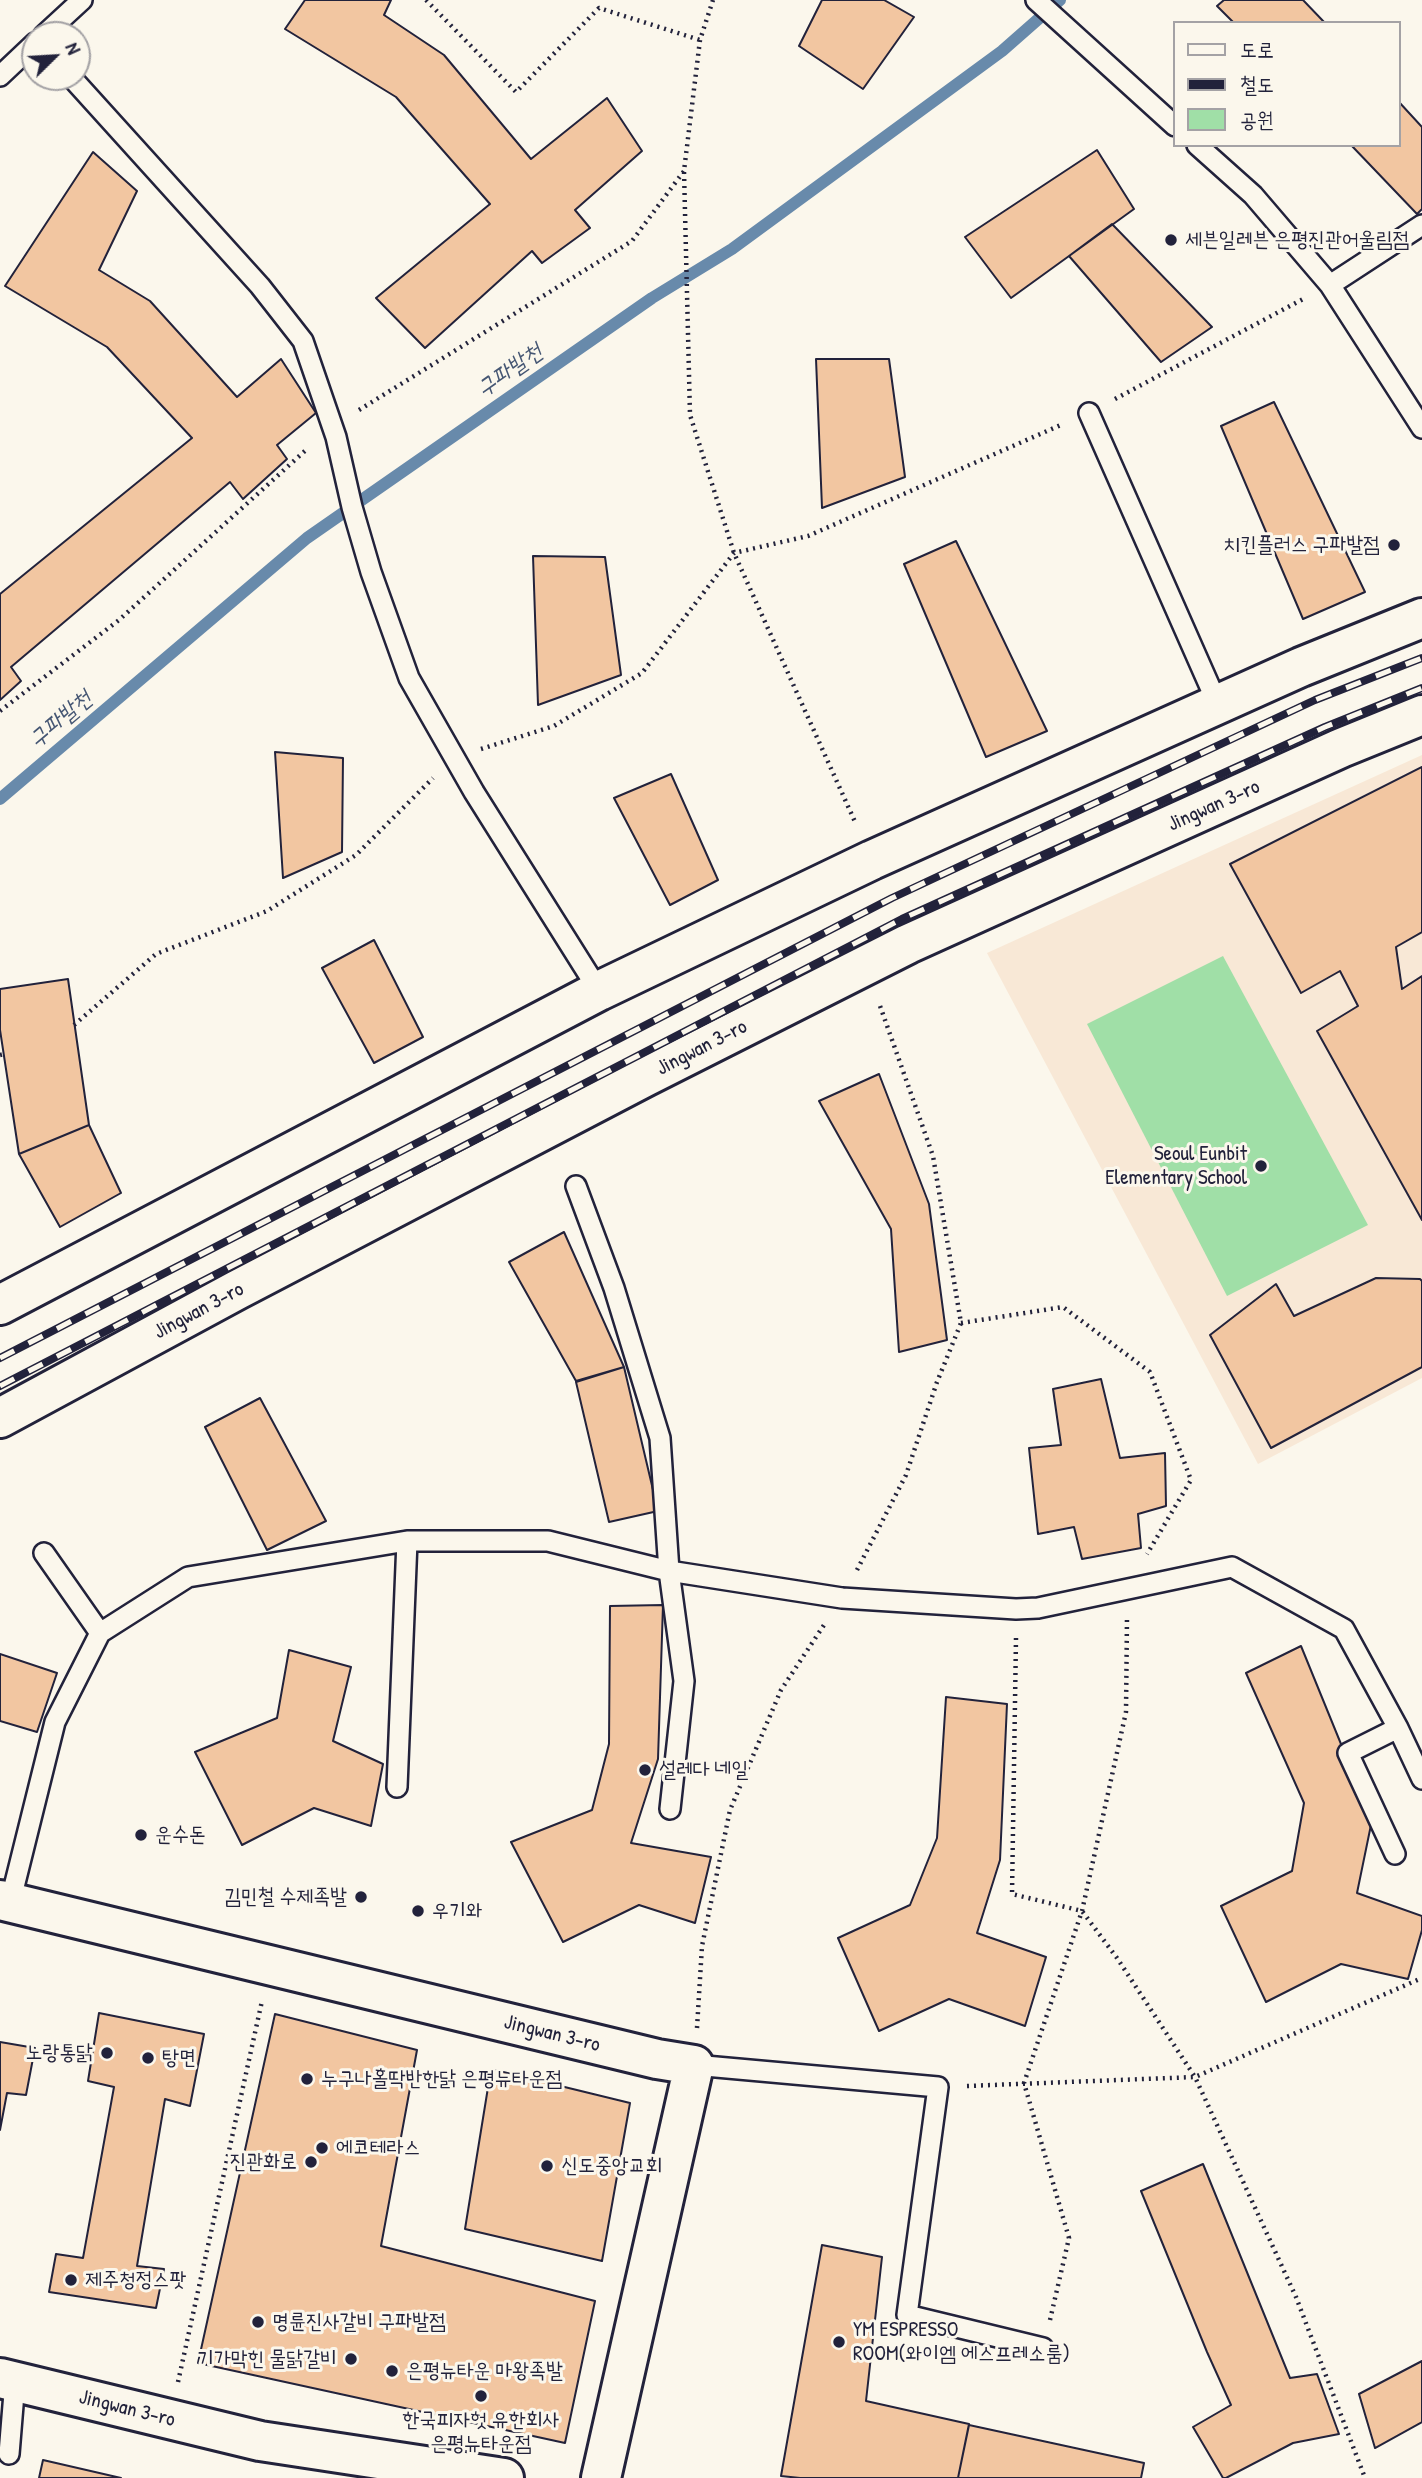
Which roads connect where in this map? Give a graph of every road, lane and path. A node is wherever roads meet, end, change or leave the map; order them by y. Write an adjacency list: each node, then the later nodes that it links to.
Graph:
1 (82, 0): 5 (lane)
2 (426, 0): 6 (path)
3 (713, 0): 6 (path)
4 (1036, 0): 10 (lane)
5 (59, 21)
6 (700, 40): 16 (path)
7 (21, 56): 8 (lane)
8 (0, 76)
9 (84, 91): 20 (lane)
10 (1174, 125)
11 (1199, 147): 13 (lane)
12 (1422, 225): 13 (lane)
13 (1330, 285): 14 (path); 15 (lane)
14 (1089, 413): 16 (path); 18 (lane)
15 (1422, 428)
16 (734, 553): 20 (path); 21 (path)
17 (1422, 618): 18 (street)
18 (1218, 705): 22 (street)
19 (1422, 715): 28 (street, Jingwan 3-ro)
20 (454, 757): 22 (lane); 24 (path)
21 (859, 830)
22 (599, 991): 26 (street)
23 (878, 1000): 27 (path)
24 (74, 1025)
25 (576, 1186): 31 (lane)
26 (0, 1306)
27 (961, 1324): 32 (path); 33 (path)
28 (0, 1418)
29 (407, 1541): 31 (lane); 35 (lane); 38 (lane)
30 (44, 1553): 35 (lane)
31 (669, 1571): 33 (lane); 39 (lane)
32 (1127, 1588): 34 (lane); 36 (lane); 42 (path)
33 (842, 1598): 34 (lane); 45 (path)
34 (1016, 1609): 42 (path)
35 (100, 1633): 41 (lane)
36 (1398, 1728): 37 (lane); 40 (lane)
37 (1422, 1779)
38 (397, 1787)
39 (670, 1809)
40 (1395, 1854)
41 (5, 1902): 45 (street, Jingwan 3-ro)
42 (1082, 1911): 46 (path); 47 (path)
43 (1422, 1978): 46 (path)
44 (263, 1993): 51 (path)
45 (695, 2051): 48 (lane); 54 (street)
46 (1195, 2077): 47 (path); 55 (path)
47 (1024, 2083): 48 (path); 49 (path)
48 (938, 2087): 49 (lane)
49 (1043, 2348)
50 (8, 2379): 52 (lane); 53 (street, Jingwan 3-ro)
51 (177, 2383)
52 (9, 2454)
53 (504, 2478)
54 (601, 2478)
55 (1365, 2478)

